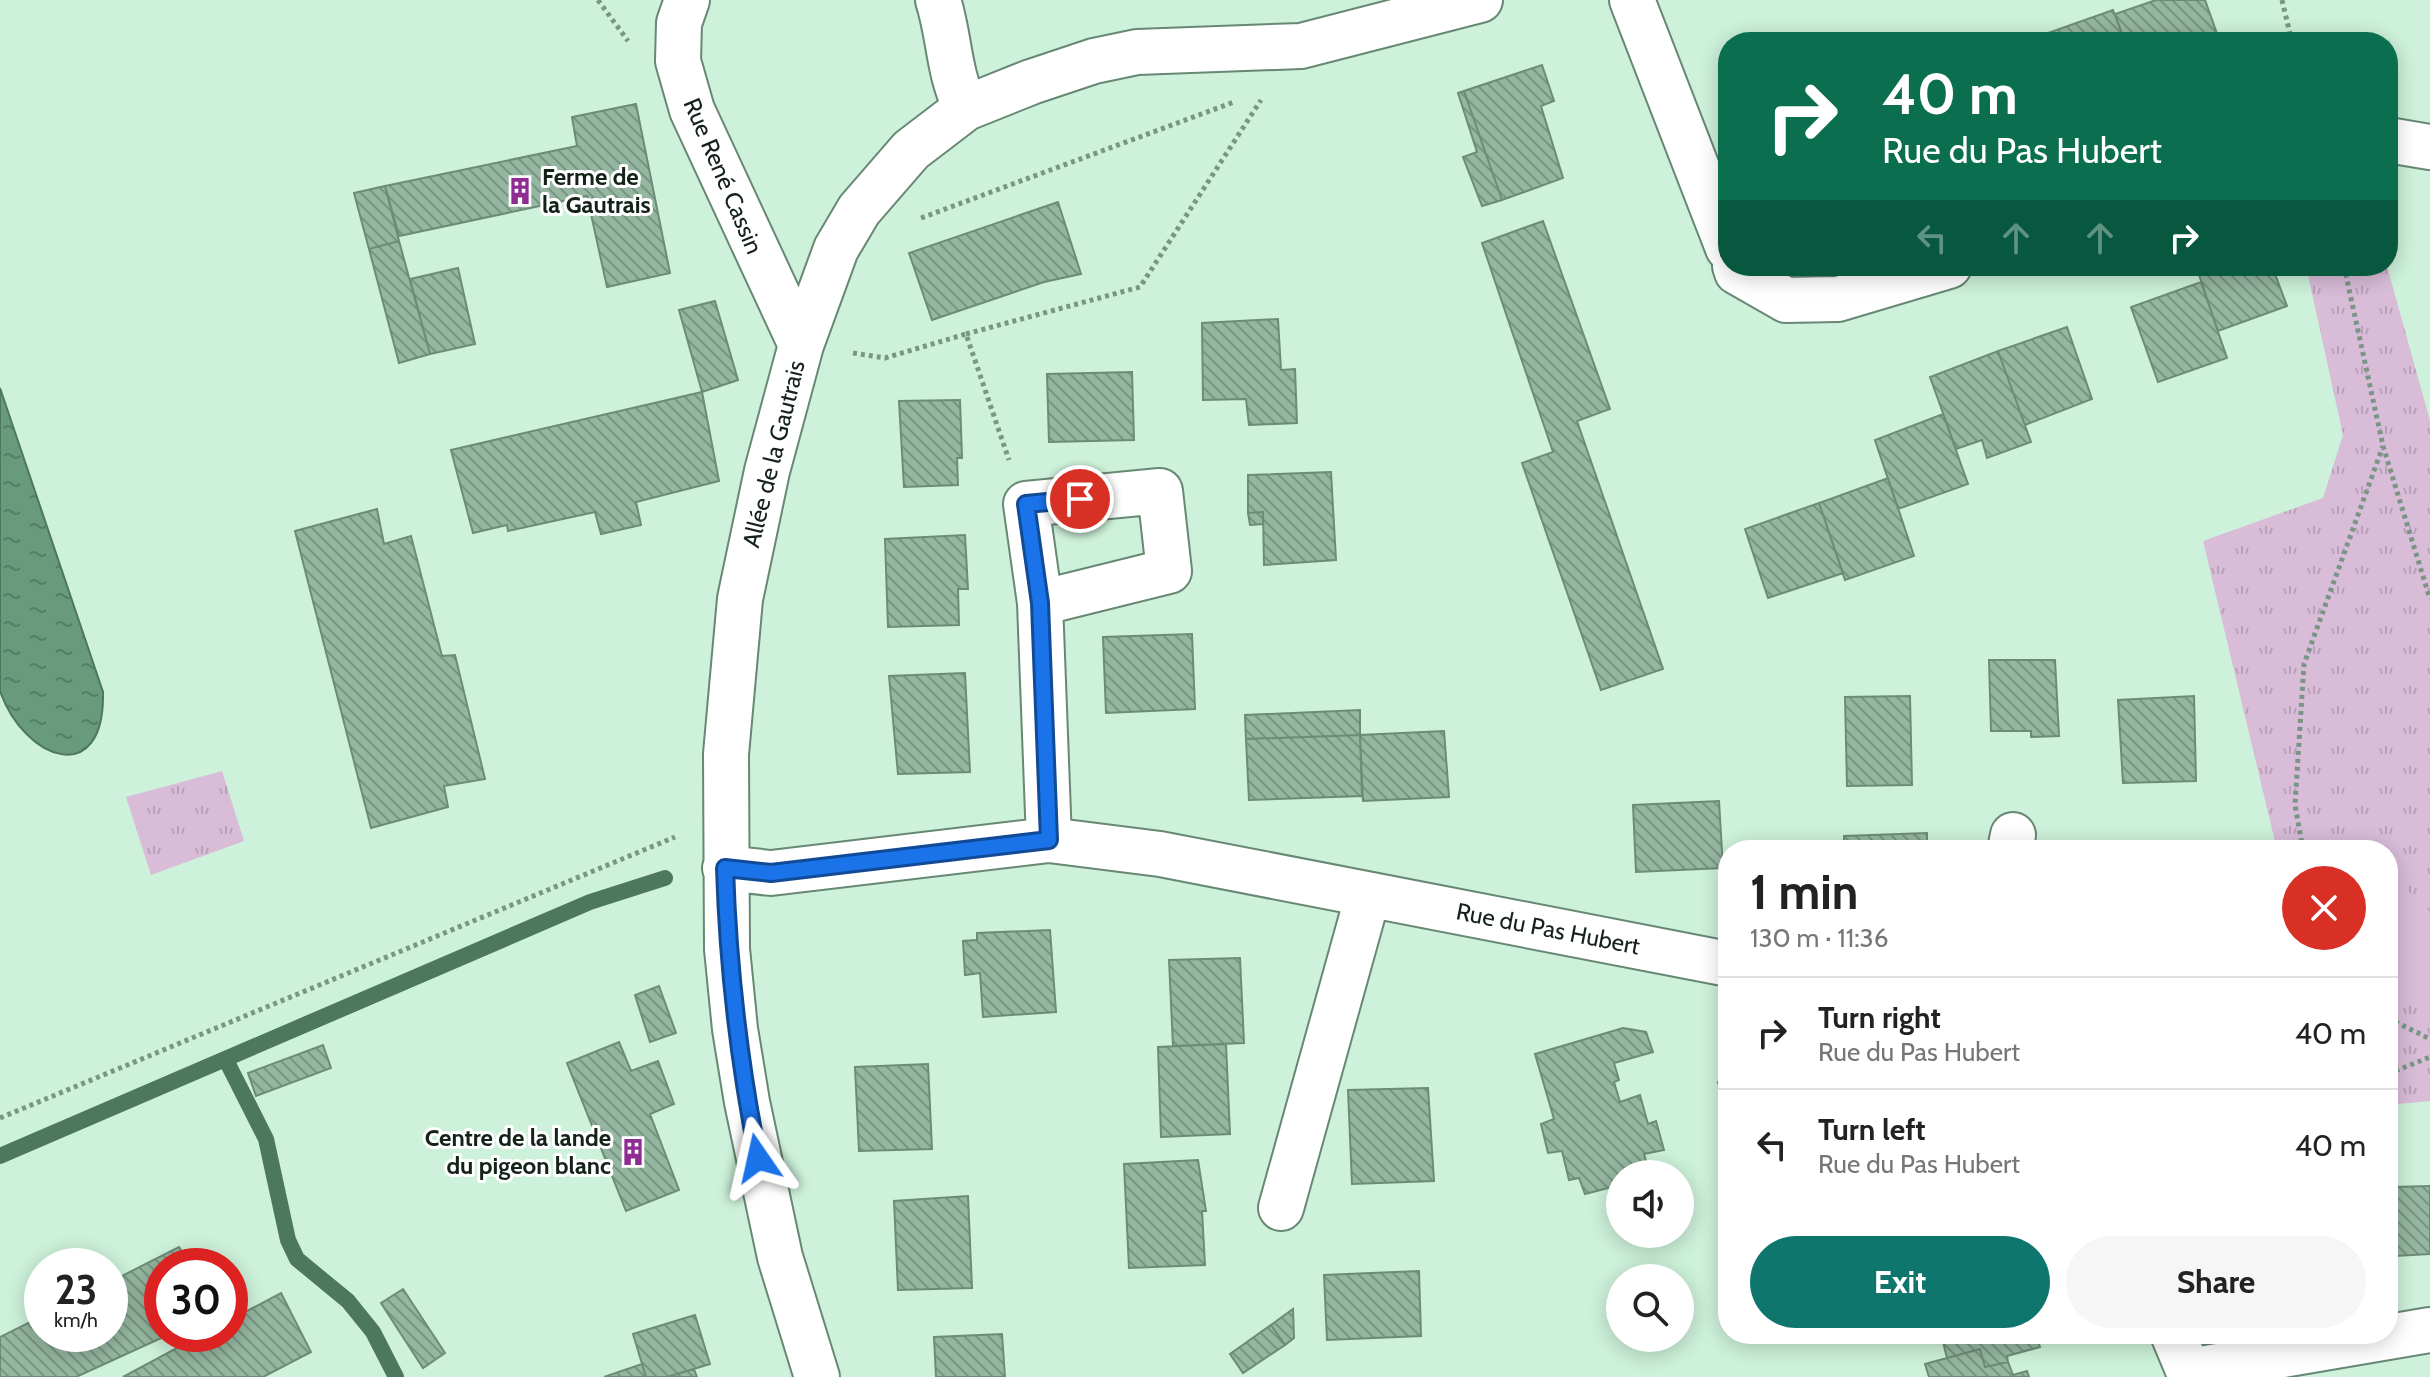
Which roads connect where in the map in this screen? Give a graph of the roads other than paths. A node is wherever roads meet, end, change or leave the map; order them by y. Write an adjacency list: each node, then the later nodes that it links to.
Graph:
1 (687, 0): 11 (street, Rue René Cassin)
2 (938, 0): 5 (street)
3 (1480, 0): 5 (street, Allée de la Gautrais)
4 (1632, 0): 8 (street)
5 (966, 108): 11 (street, Allée de la Gautrais)
6 (2398, 142): 7 (street)
7 (2430, 147)
8 (1718, 222)
9 (1744, 276): 10 (street)
10 (1915, 276)
11 (801, 345): 14 (street, Allée de la Gautrais)
12 (1040, 603): 12 (street); 13 (street)
13 (1049, 840): 14 (street, Rue du Pas Hubert); 15 (street, Rue du Pas Hubert)
14 (725, 868): 22 (street, Allée de la Gautrais)
15 (1368, 895): 16 (street, Rue du Pas Hubert); 17 (street)
16 (1718, 962)
17 (1281, 1208)
18 (2430, 1330): 19 (street)
19 (2398, 1334)
20 (2319, 1344): 21 (street)
21 (2185, 1361)
22 (817, 1377)

